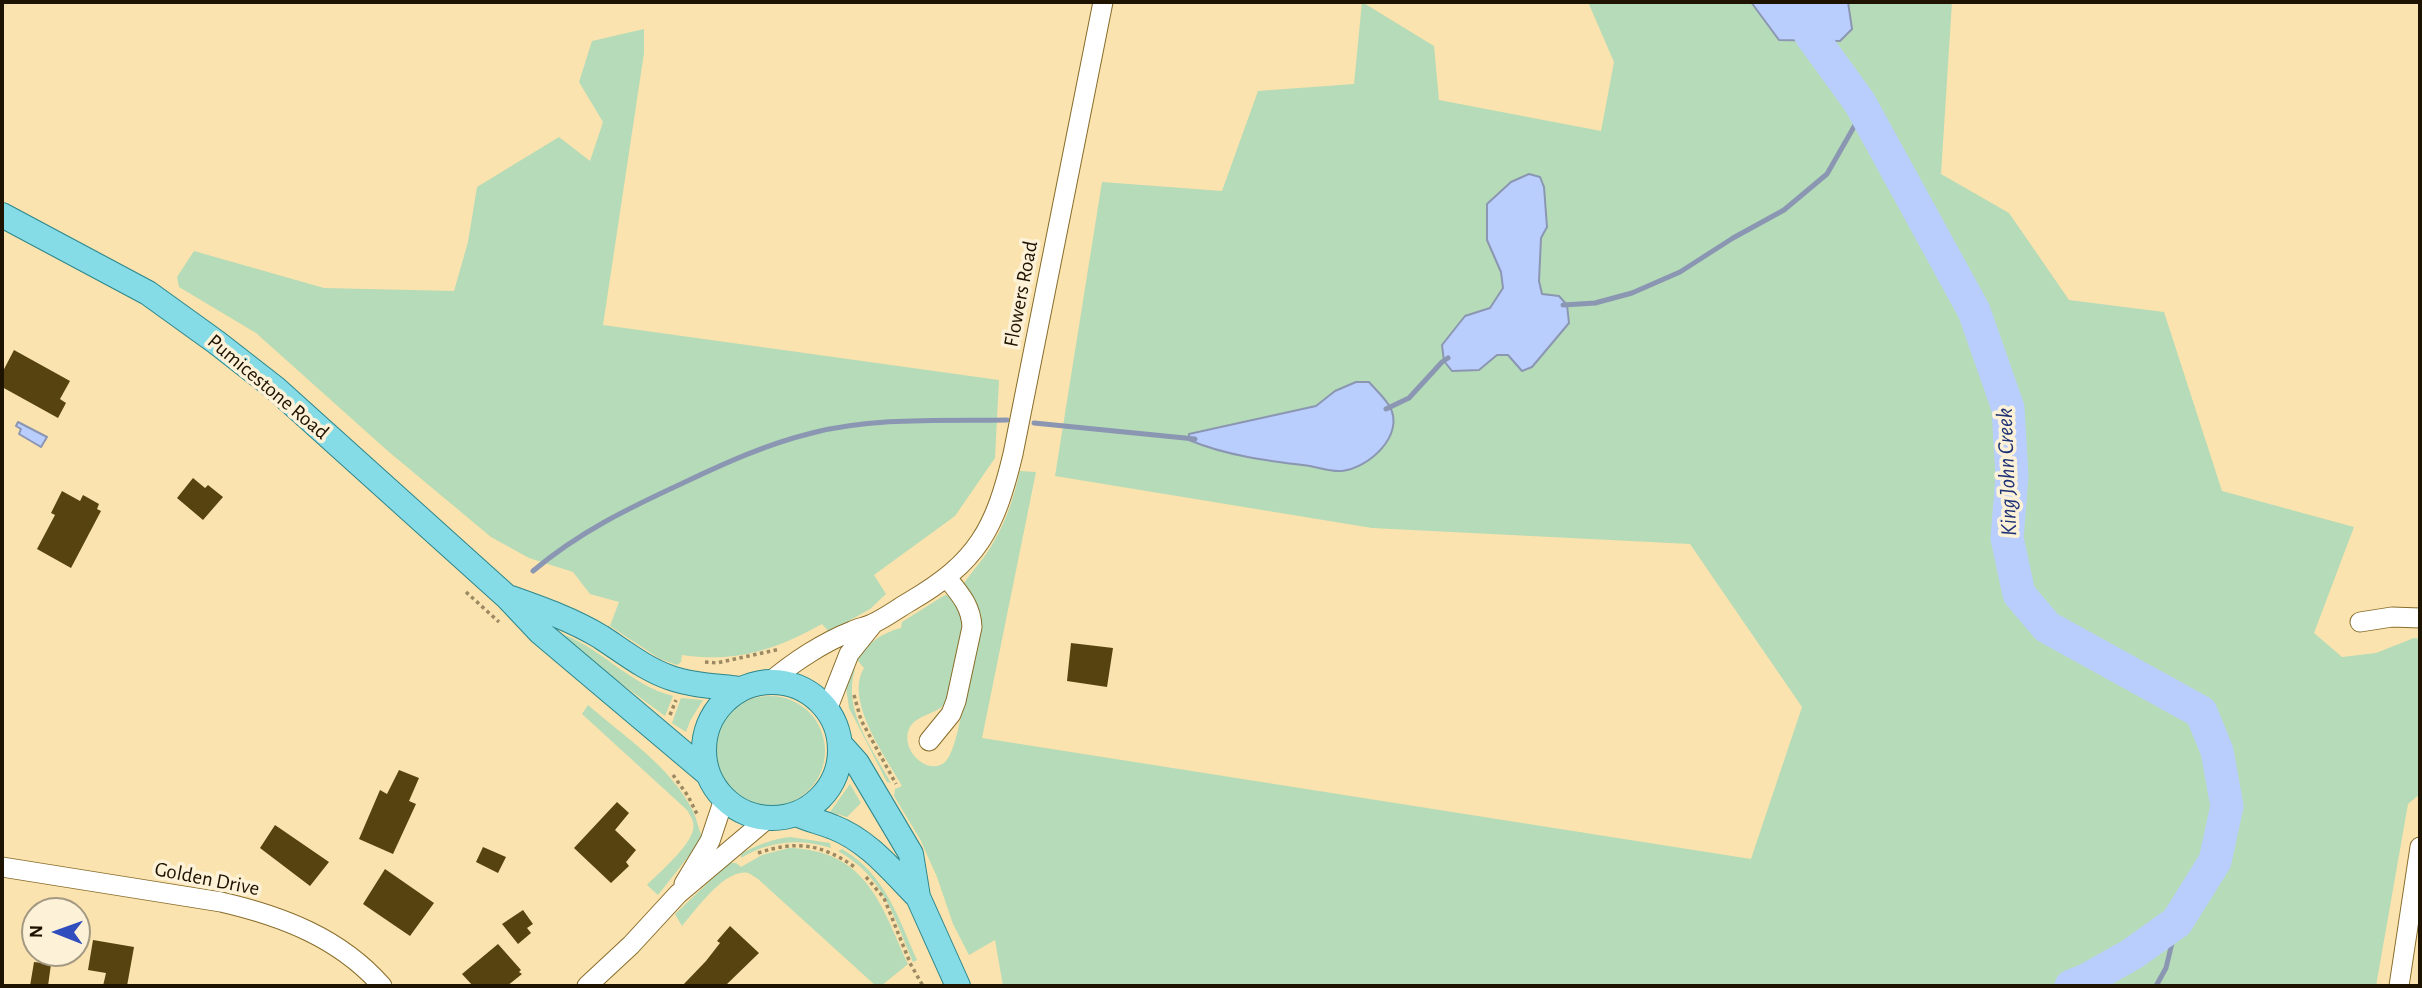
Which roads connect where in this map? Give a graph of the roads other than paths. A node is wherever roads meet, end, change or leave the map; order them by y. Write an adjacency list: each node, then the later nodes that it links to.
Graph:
1 (1103, 2): 3 (street, Flowers Road)
2 (2, 215): 4 (main road, Pumicestone Road)
3 (947, 578): 7 (street, Flowers Road); 11 (street)
4 (507, 597): 9 (main road, Pumicestone Road); 13 (main road, Pumicestone Road)
5 (2420, 618): 6 (street)
6 (2360, 622)
7 (873, 624): 8 (street, Flowers Road); 10 (street, Flowers Road)
8 (770, 682): 9 (main road); 10 (main road)
9 (741, 689): 13 (main road)
10 (827, 710): 12 (main road)
11 (929, 741)
12 (840, 744): 15 (main road); 20 (main road)
13 (707, 773): 14 (main road)
14 (724, 799): 16 (main road); 19 (street)
15 (797, 814): 16 (main road); 20 (main road)
16 (767, 819): 19 (street)
17 (2420, 847): 24 (street)
18 (2, 867): 21 (street, Golden Drive)
19 (678, 894): 22 (street)
20 (918, 897): 23 (main road)
21 (382, 986)
22 (587, 986)
23 (958, 986)
24 (2399, 986)

